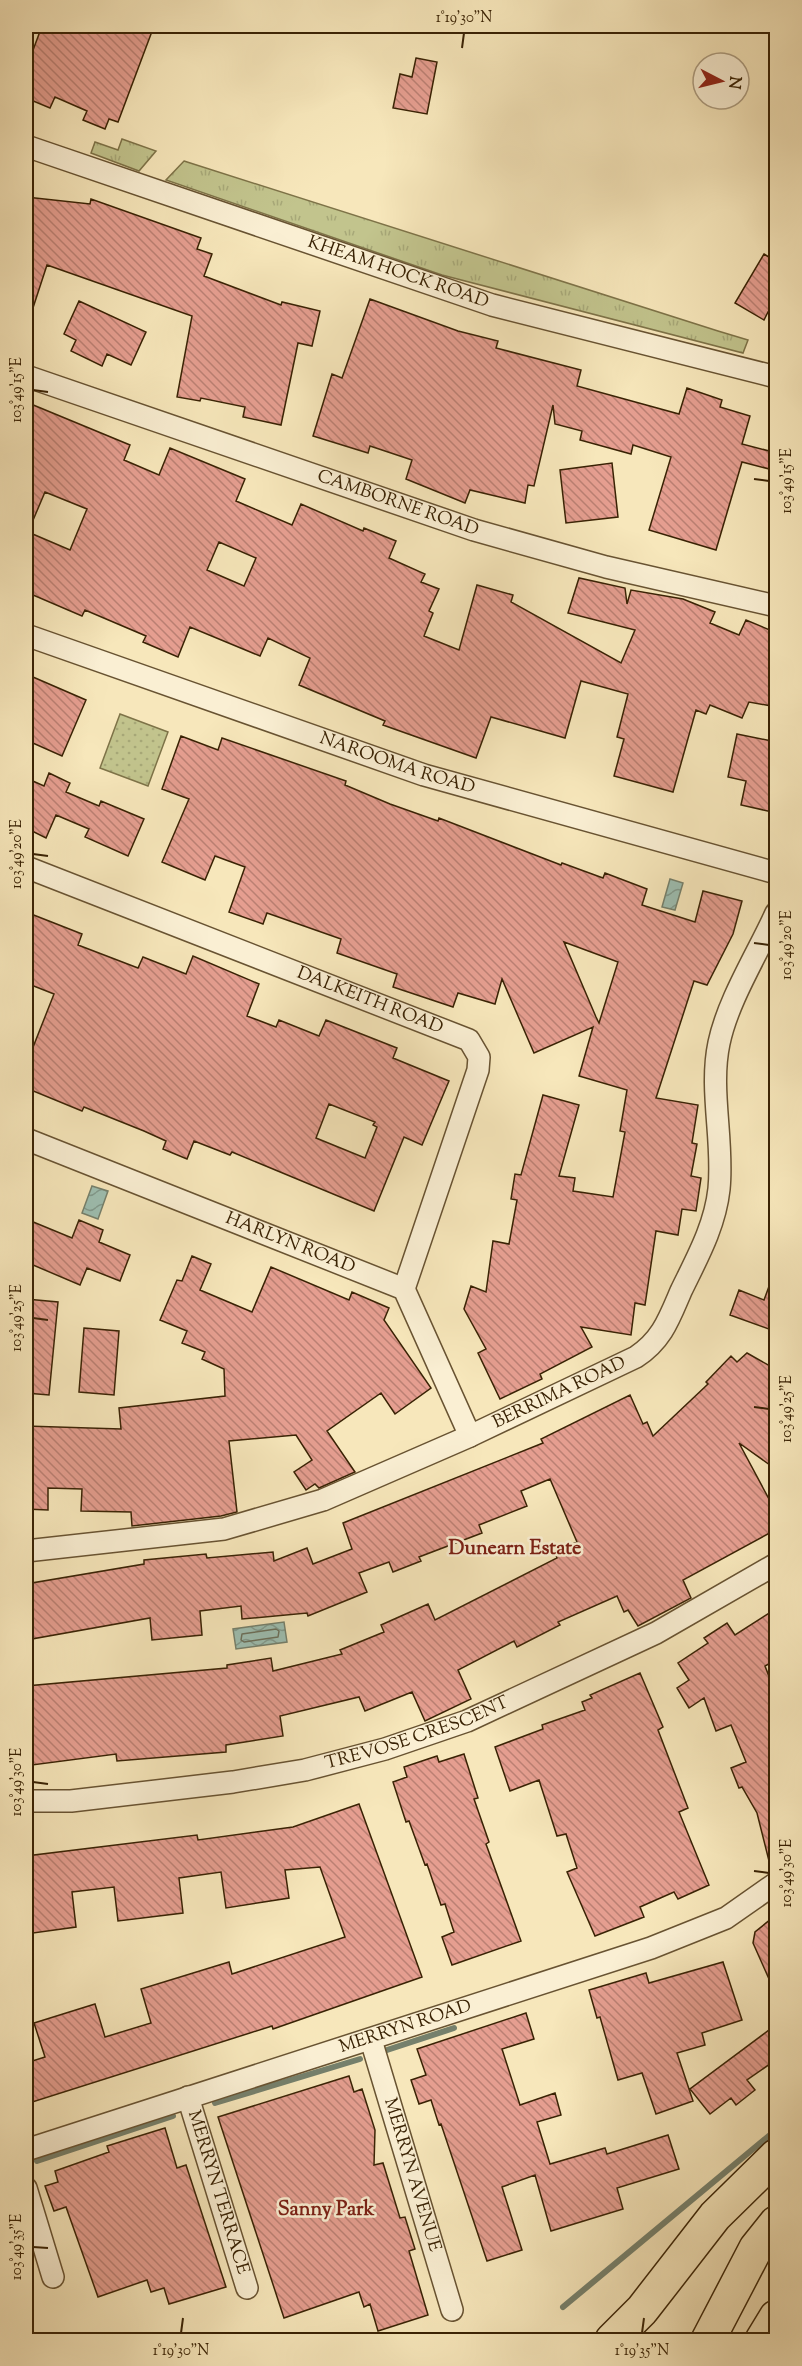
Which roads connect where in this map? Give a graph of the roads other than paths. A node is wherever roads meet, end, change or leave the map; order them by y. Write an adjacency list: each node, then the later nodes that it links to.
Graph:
1 (26, 146): 3 (street, KHEAM HOCK ROAD)
2 (26, 376): 4 (street, CAMBORNE ROAD)
3 (777, 377)
4 (777, 606)
5 (26, 634): 7 (street, NAROOMA ROAD)
6 (26, 867): 10 (street, DALKEITH ROAD)
7 (777, 873)
8 (777, 913): 11 (street, BERRIMA ROAD)
9 (26, 1139): 10 (street, HARLYN ROAD)
10 (404, 1289): 11 (street)
11 (471, 1436): 12 (street, BERRIMA ROAD)
12 (26, 1551)
13 (777, 1564): 14 (street, TREVOSE CRESCENT)
14 (26, 1801)
15 (777, 1883): 16 (street, MERRYN ROAD)
16 (371, 2040): 17 (street, MERRYN ROAD); 24 (street, MERRYN AVENUE)
17 (188, 2097): 18 (street, MERRYN ROAD); 23 (street, MERRYN TERRACE)
18 (26, 2150)
19 (777, 2156): 26 (highway)
20 (26, 2188): 22 (street)
21 (777, 2223): 27 (highway)
22 (53, 2277)
23 (247, 2288)
24 (452, 2310)
25 (777, 2317): 28 (highway)
26 (612, 2340)
27 (708, 2340)
28 (762, 2340)

